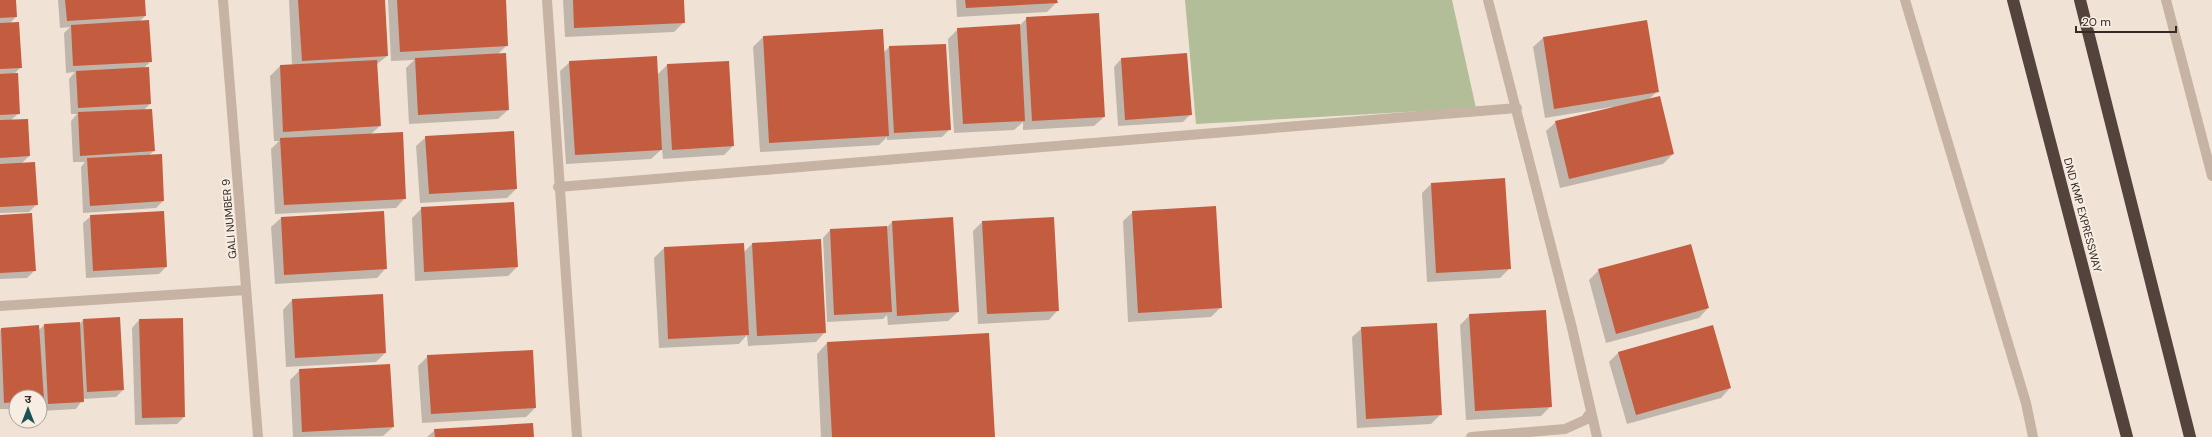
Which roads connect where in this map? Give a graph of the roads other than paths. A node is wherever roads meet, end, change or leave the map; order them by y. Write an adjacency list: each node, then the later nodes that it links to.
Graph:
1 (223, 0): 11 (street, GALI NUMBER 9)
2 (546, 0): 10 (street)
3 (1488, 0): 8 (street)
4 (1905, 0): 18 (street)
5 (2013, 0): 19 (highway, DND KMP EXPRESSWAY)
6 (2080, 0): 20 (highway)
7 (2166, 0): 9 (street)
8 (1517, 108): 10 (street); 13 (street)
9 (2212, 176)
10 (558, 187): 15 (street)
11 (246, 290): 12 (street); 14 (street, GALI NUMBER 9)
12 (0, 306)
13 (1591, 412): 16 (street); 17 (street)
14 (258, 437)
15 (577, 437)
16 (1471, 437)
17 (1597, 437)
18 (2033, 437)
19 (2127, 437)
20 (2190, 437)

